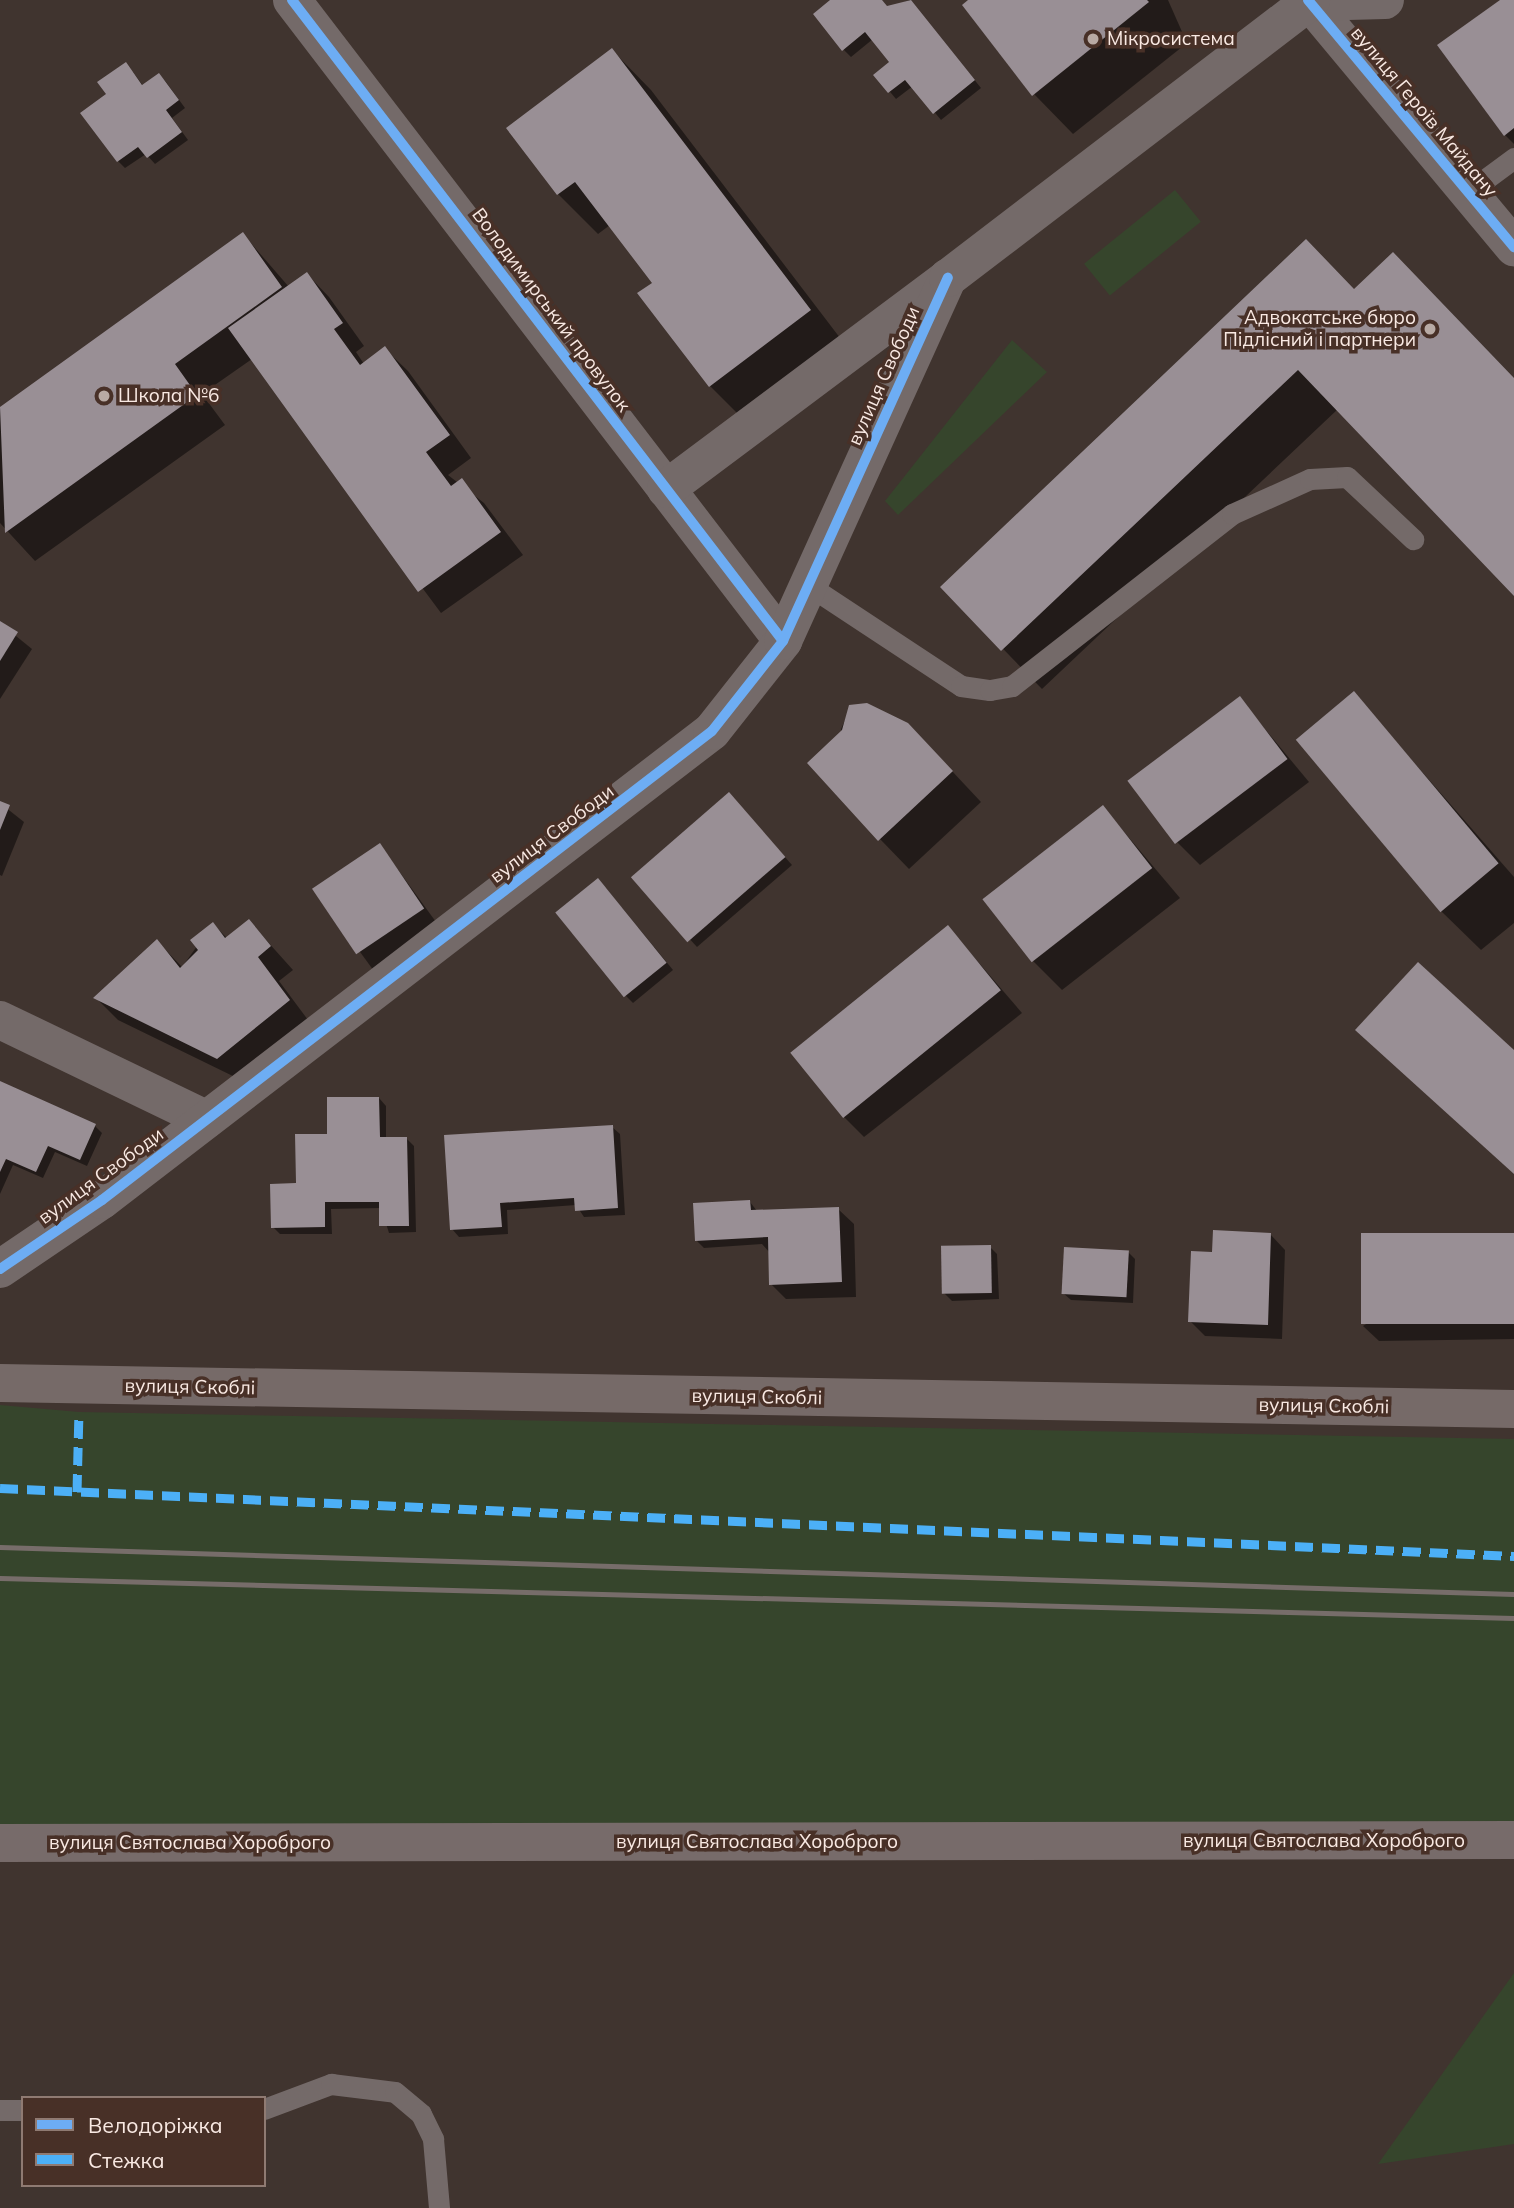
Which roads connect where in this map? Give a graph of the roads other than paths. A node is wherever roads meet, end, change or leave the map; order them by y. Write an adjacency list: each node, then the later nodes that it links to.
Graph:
1 (292, 0): 8 (street, Володимирський провулок)
2 (1385, 0): 3 (street)
3 (1310, 1): 5 (street, вулиця Героїв Майдану); 7 (street, вулиця Свободи)
4 (1514, 158): 5 (lane)
5 (1468, 192): 6 (street, вулиця Героїв Майдану)
6 (1514, 247)
7 (948, 278): 8 (street); 10 (street, вулиця Свободи)
8 (666, 489): 11 (street, Володимирський провулок)
9 (1413, 539): 10 (lane)
10 (808, 585): 11 (street, вулиця Свободи)
11 (783, 641): 13 (street, вулиця Свободи)
12 (0, 1020): 13 (street)
13 (206, 1119): 14 (street, вулиця Свободи)
14 (0, 1269)
15 (0, 1383): 16 (main road, вулиця Скоблі)
16 (1514, 1409)
17 (1514, 1840): 18 (main road, вулиця Святослава Хороброго)
18 (0, 1843)
19 (266, 2108): 22 (lane)
20 (0, 2110): 21 (lane)
21 (21, 2110)
22 (439, 2208)

